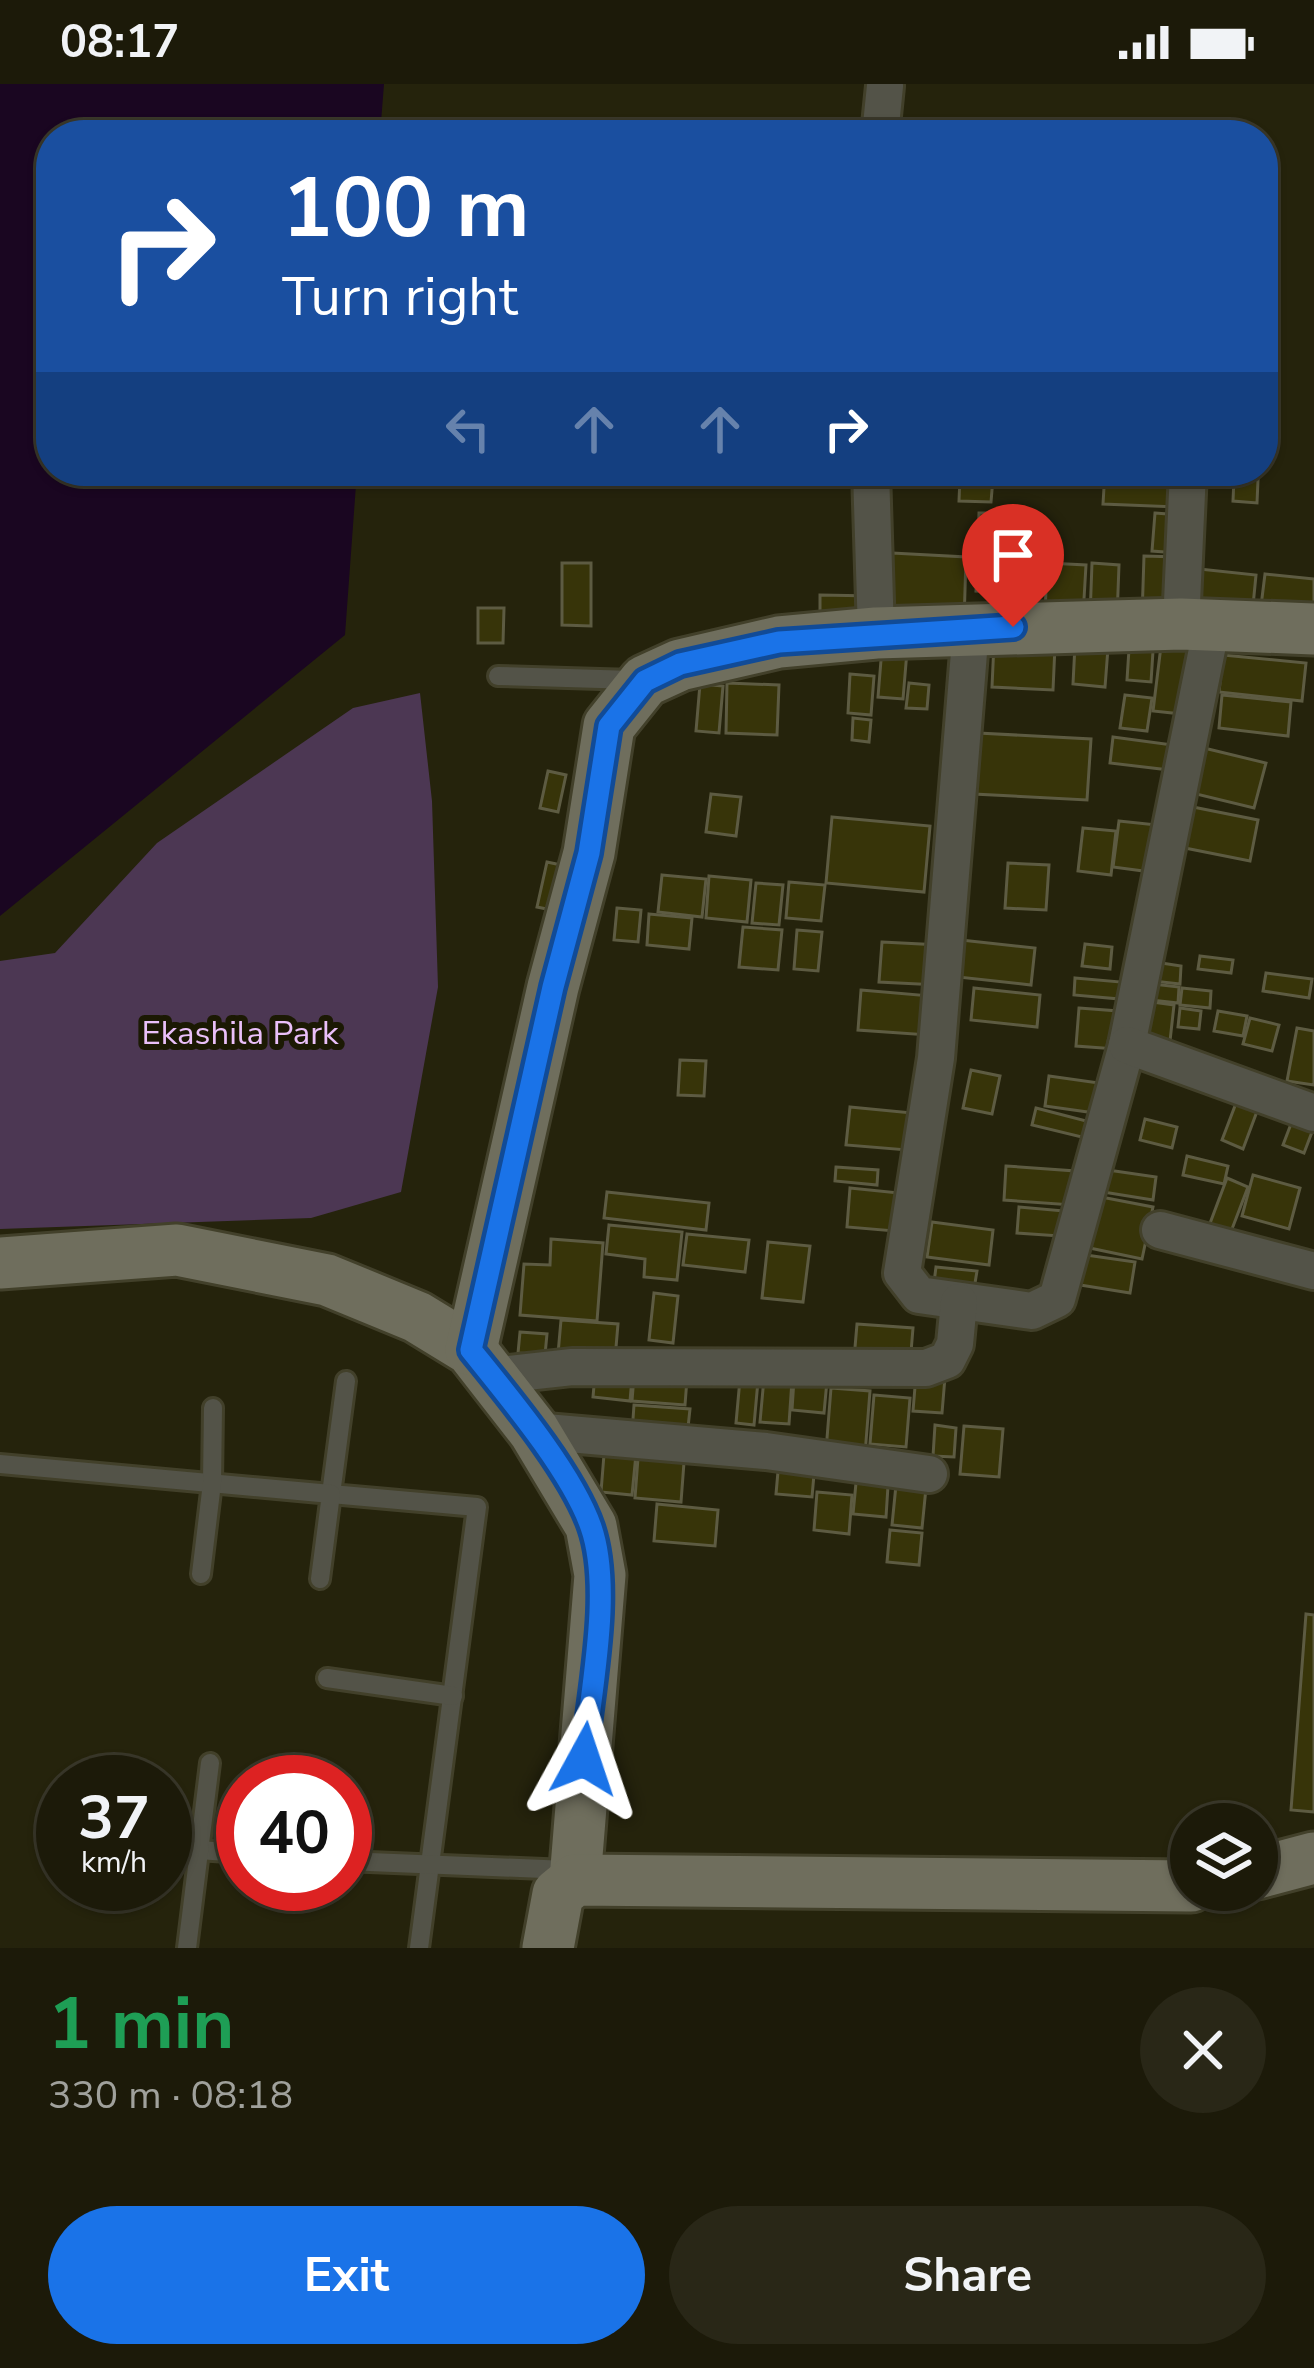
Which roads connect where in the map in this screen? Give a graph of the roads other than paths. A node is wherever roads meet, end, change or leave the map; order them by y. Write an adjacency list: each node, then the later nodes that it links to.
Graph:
1 (885, 86): 2 (street)
2 (882, 120)
3 (871, 486): 8 (street)
4 (1189, 486): 5 (street)
5 (1197, 625): 6 (street); 7 (street); 11 (street)
6 (971, 628): 8 (street); 16 (street)
7 (1314, 629)
8 (876, 633): 10 (street)
9 (498, 676): 10 (lane)
10 (645, 681): 17 (street)
11 (1127, 1045): 12 (street); 16 (street)
12 (1314, 1113)
13 (1160, 1230): 15 (street)
14 (0, 1263): 17 (street)
15 (1314, 1271)
16 (959, 1302): 17 (street)
17 (482, 1363): 20 (street)
18 (346, 1381): 24 (lane)
19 (213, 1408): 23 (lane)
20 (534, 1431): 22 (street); 36 (street)
21 (0, 1464): 23 (lane)
22 (929, 1474)
23 (212, 1483): 24 (lane); 25 (lane)
24 (332, 1494): 26 (lane); 28 (lane)
25 (201, 1574)
26 (320, 1579)
27 (327, 1678): 28 (lane)
28 (453, 1696): 35 (lane)
29 (210, 1762): 30 (lane)
30 (198, 1850): 31 (lane); 38 (lane)
31 (216, 1851)
32 (1314, 1858): 34 (street)
33 (372, 1863): 35 (lane)
34 (1278, 1867)
35 (430, 1868): 36 (lane); 39 (lane)
36 (575, 1875): 37 (street); 40 (street)
37 (1170, 1886)
38 (187, 1948)
39 (419, 1948)
40 (548, 1948)

